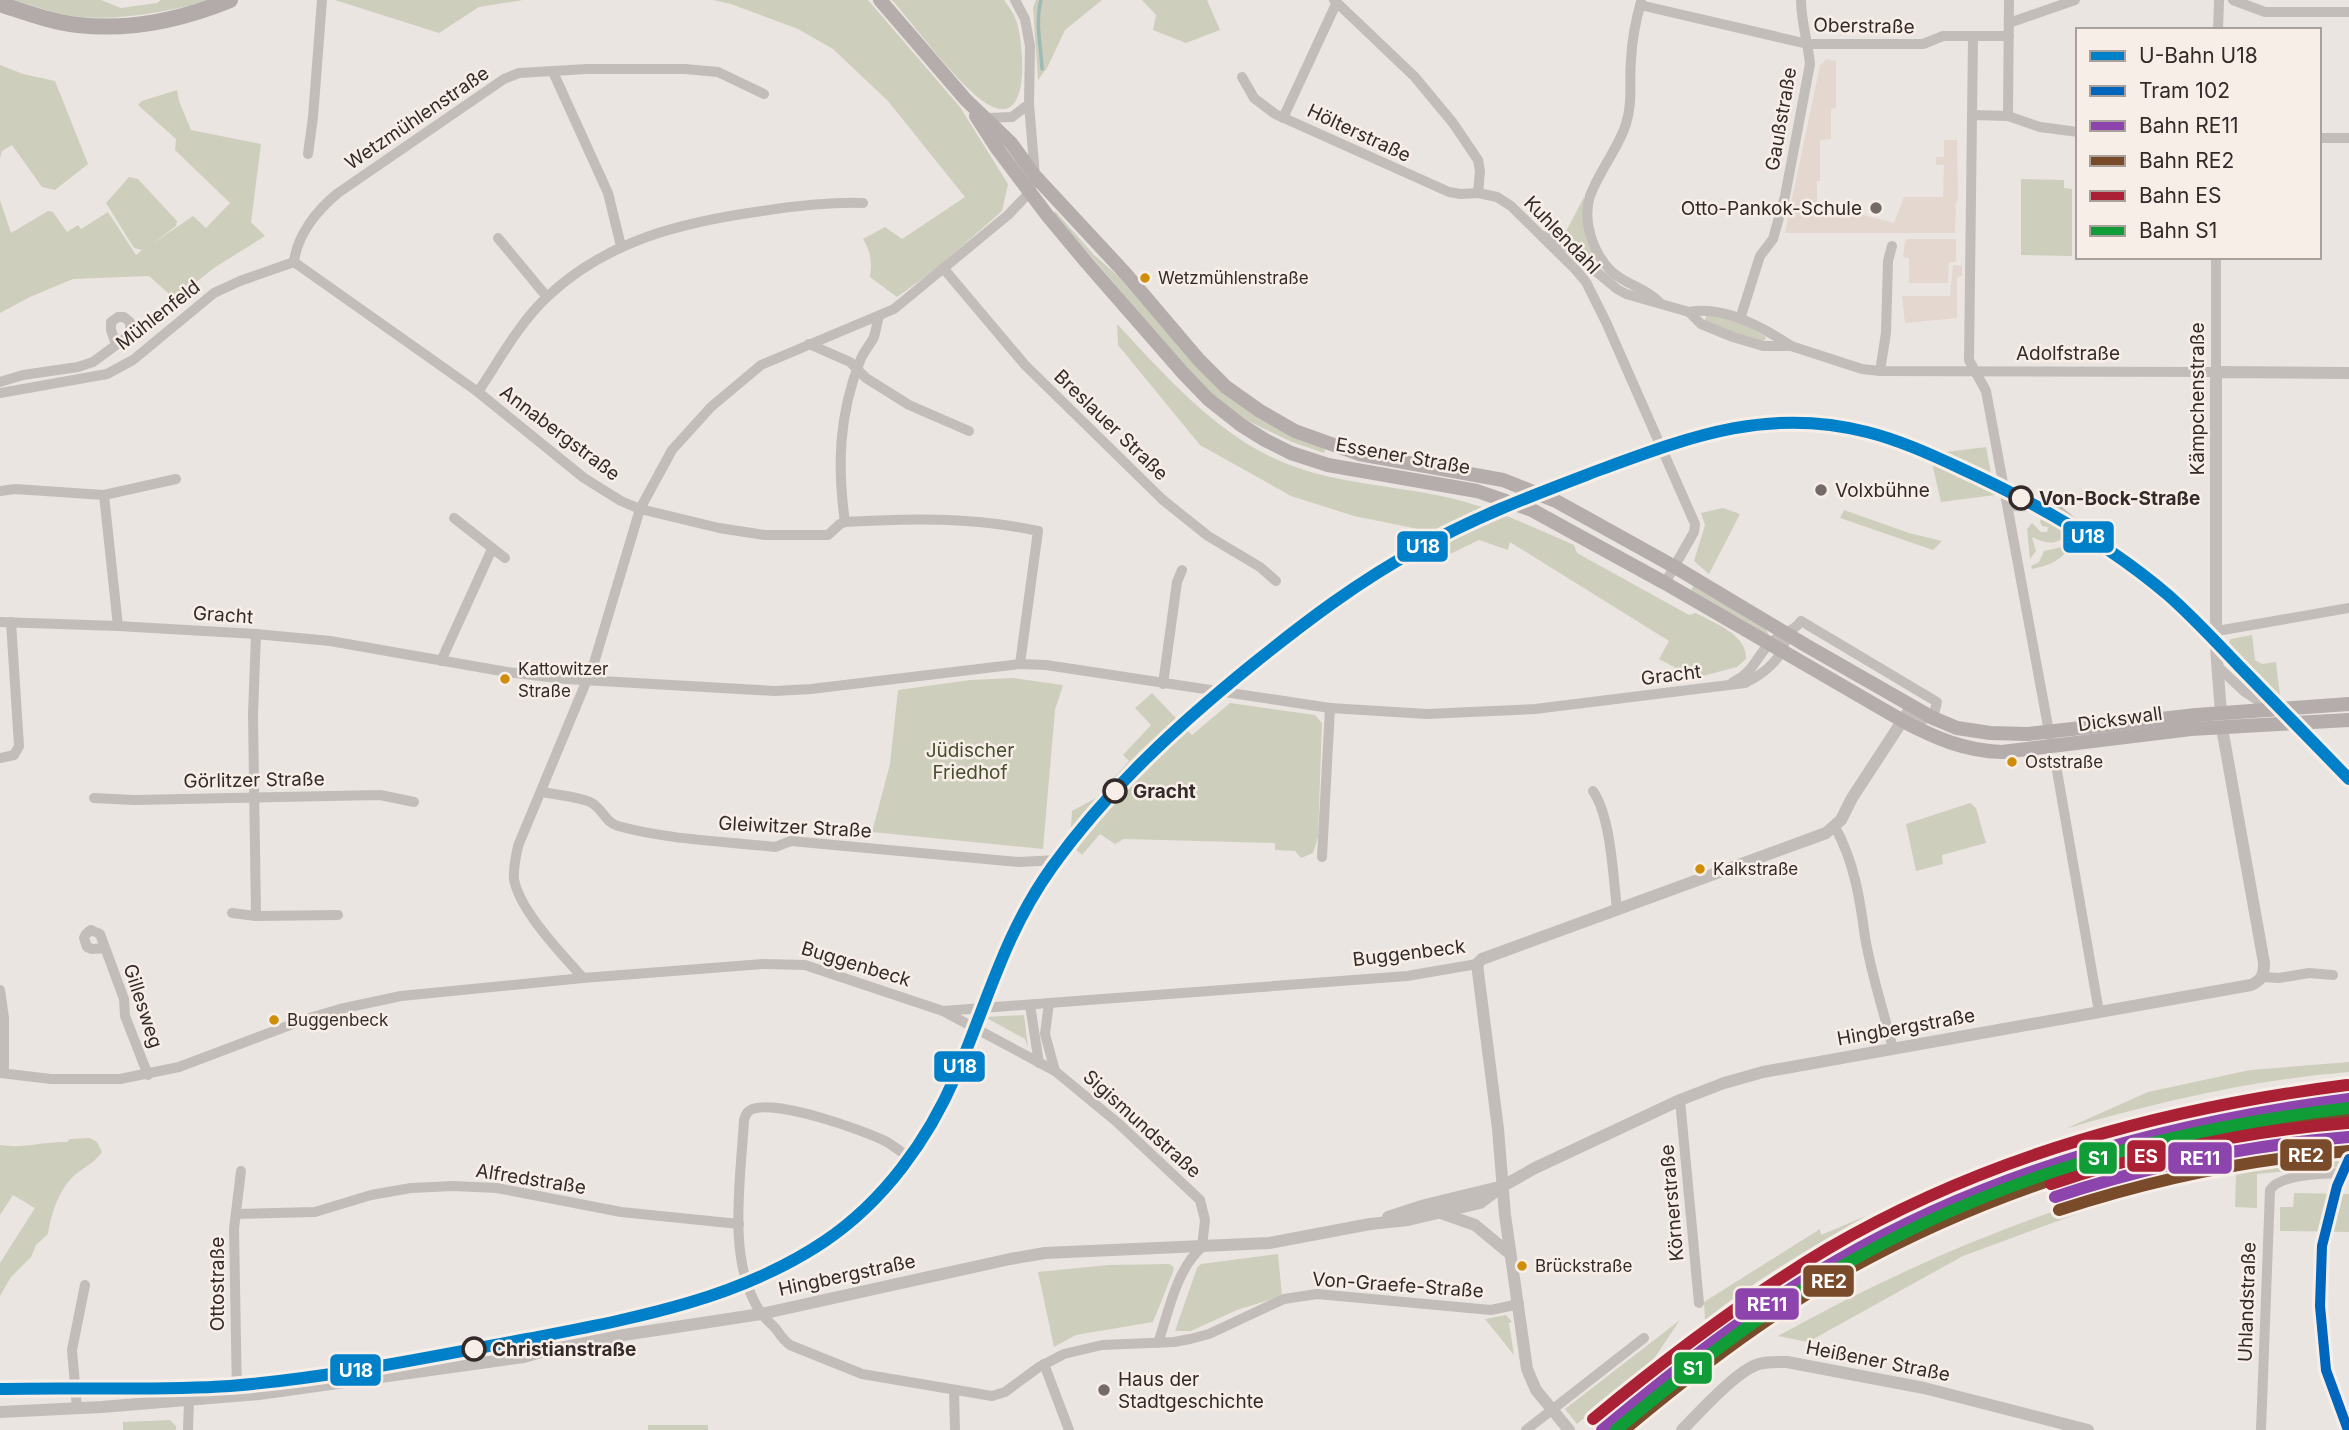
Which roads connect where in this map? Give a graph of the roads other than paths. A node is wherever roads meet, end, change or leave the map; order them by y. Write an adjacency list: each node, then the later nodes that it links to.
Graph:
1 (230, 0): 12 (main road)
2 (322, 0): 31 (street)
3 (880, 0): 22 (main road, Essener Straße)
4 (1015, 0): 23 (street)
5 (1801, 0): 18 (street, Gaußstraße)
6 (2009, 0): 14 (street)
7 (2075, 0): 14 (street)
8 (2219, 0): 15 (street)
9 (2233, 0): 13 (street)
10 (1335, 2): 27 (street); 34 (street)
11 (1641, 3): 18 (street, Oberstraße); 44 (street)
12 (0, 4)
13 (2349, 12)
14 (2009, 23): 16 (street)
15 (2218, 28)
16 (2009, 36): 17 (street, Oberstraße); 25 (street)
17 (1973, 37): 18 (street, Oberstraße); 24 (street)
18 (1808, 44): 47 (street, Gaußstraße)
19 (553, 72): 21 (street, Wetzmühlenstraße); 38 (street); 41 (street, Wetzmühlenstraße)
20 (1242, 77): 27 (street, Hölterstraße)
21 (764, 94)
22 (966, 100): 26 (main road, Essener Straße); 33 (main road, Essener Straße)
23 (1029, 104): 26 (street); 32 (street)
24 (1972, 115): 25 (street); 54 (street)
25 (2008, 116): 28 (street)
26 (987, 118): 32 (main road, Essener Straße)
27 (1283, 118): 34 (street, Hölterstraße)
28 (2076, 132)
29 (2321, 138): 30 (street)
30 (2349, 138)
31 (308, 154)
32 (1035, 176): 33 (street); 69 (main road, Essener Straße)
33 (1030, 192): 42 (street); 72 (main road, Essener Straße)
34 (1478, 192): 36 (street, Kuhlendahl)
35 (863, 203): 38 (street)
36 (1542, 236): 44 (street, Adolfstraße); 69 (street, Kuhlendahl)
37 (498, 238): 43 (street)
38 (621, 246): 43 (street)
39 (1892, 246): 52 (street)
40 (2216, 259): 53 (street, Kämpchenstraße)
41 (294, 262): 57 (street, Annabergstraße); 58 (street, Mühlenfeld)
42 (944, 269): 46 (street); 71 (street, Breslauer Straße)
43 (547, 297): 57 (street)
44 (1659, 302): 45 (street, Adolfstraße)
45 (1689, 312): 47 (street, Adolfstraße); 50 (street, Adolfstraße)
46 (879, 316): 49 (street); 51 (street)
47 (1740, 319): 50 (street, Adolfstraße)
48 (117, 344): 56 (street, Mühlenfeld)
49 (809, 344): 51 (street); 64 (street)
50 (1791, 346): 52 (street, Adolfstraße)
51 (857, 370): 59 (street); 66 (street)
52 (1880, 371): 54 (street, Adolfstraße)
53 (2216, 372): 54 (street, Adolfstraße); 55 (street, Adolfstraße); 76 (street, Kämpchenstraße)
54 (1978, 373): 63 (street)
55 (2349, 373)
56 (0, 382)
57 (478, 392): 64 (street, Annabergstraße)
58 (0, 393)
59 (969, 431)
60 (176, 479): 62 (street)
61 (0, 491): 62 (street)
62 (104, 495): 75 (street)
63 (2009, 506): 76 (street); 95 (street)
64 (640, 509): 66 (street, Annabergstraße); 84 (street)
65 (454, 518): 67 (street)
66 (845, 522): 82 (street, Annabergstraße)
67 (492, 549): 68 (street); 81 (street)
68 (505, 558)
69 (1675, 567): 72 (street, Kuhlendahl); 78 (main road, Essener Straße)
70 (1182, 570): 85 (street)
71 (1276, 582)
72 (1665, 583): 79 (main road, Essener Straße)
73 (2349, 608): 76 (street)
74 (5, 622): 75 (street, Gracht); 97 (street)
75 (118, 626): 77 (street, Gracht)
76 (2217, 632): 83 (street, Kämpchenstraße)
77 (256, 634): 81 (street, Gracht); 101 (street)
78 (1786, 634): 79 (street, Gracht); 80 (street); 88 (main road, Essener Straße); 91 (street)
79 (1769, 644): 80 (main road, Essener Straße); 86 (street, Gracht)
80 (1783, 651): 86 (street, Gracht); 93 (main road, Essener Straße)
81 (441, 661): 84 (street, Gracht)
82 (1020, 664): 84 (street, Gracht); 85 (street, Gracht)
83 (2218, 667): 90 (street); 94 (street, Kämpchenstraße)
84 (586, 681): 100 (street)
85 (1163, 684): 89 (street, Gracht)
86 (1724, 685): 89 (street, Gracht)
87 (2349, 704): 90 (main road, Dickswall)
88 (1912, 706): 91 (main road, Essener Straße); 93 (street)
89 (1329, 708): 105 (street)
90 (2273, 710): 94 (main road, Dickswall)
91 (1933, 718): 93 (street); 95 (main road, Dickswall)
92 (2349, 720): 94 (main road, Dickswall)
93 (1903, 721): 96 (main road, Dickswall); 104 (street)
94 (2222, 721): 95 (main road, Dickswall); 96 (main road, Dickswall); 114 (street)
95 (2049, 732): 96 (street)
96 (2051, 747)
97 (0, 758)
98 (2057, 771): 120 (street)
99 (1593, 791): 107 (street)
100 (542, 792): 106 (street, Gleiwitzer Straße); 115 (street)
101 (255, 796): 102 (street, Görlitzer Straße); 103 (street, Görlitzer Straße); 110 (street)
102 (94, 798)
103 (414, 802)
104 (1835, 827): 107 (street, Buggenbeck); 121 (street)
105 (1322, 857)
106 (1057, 860)
107 (1617, 909): 112 (street, Buggenbeck)
108 (232, 913): 110 (street)
109 (338, 915): 110 (street)
110 (256, 916)
111 (105, 948): 125 (street, Gillesweg)
112 (1477, 964): 117 (street, Buggenbeck); 130 (street)
113 (2333, 975): 114 (street, Hingbergstraße)
114 (2263, 977): 120 (street, Hingbergstraße)
115 (583, 978): 119 (street, Buggenbeck); 125 (street, Buggenbeck)
116 (0, 990): 124 (street)
117 (1049, 1003): 118 (street, Buggenbeck); 123 (street, Sigismundstraße)
118 (1030, 1005): 119 (street, Buggenbeck); 122 (street)
119 (943, 1011): 122 (street, Sigismundstraße)
120 (2099, 1012): 121 (street, Hingbergstraße)
121 (1893, 1049): 126 (street, Hingbergstraße)
122 (1040, 1063): 123 (street, Sigismundstraße)
123 (1055, 1071): 135 (street, Sigismundstraße)
124 (2, 1073): 125 (street, Buggenbeck)
125 (148, 1075)
126 (1679, 1100): 130 (street, Hingbergstraße); 138 (street, Körnerstraße)
127 (910, 1158): 133 (street)
128 (241, 1171): 132 (street, Ottostraße)
129 (2349, 1173): 158 (street, Uhlandstraße)
130 (1503, 1186): 131 (street, Hingbergstraße); 134 (street, Hingbergstraße); 136 (street)
131 (1441, 1213): 134 (street, Hingbergstraße); 136 (street)
132 (236, 1214): 133 (street, Alfredstraße); 145 (street, Ottostraße)
133 (739, 1224): 140 (street)
134 (1370, 1224): 135 (street, Hingbergstraße)
135 (1202, 1247): 140 (street, Hingbergstraße); 142 (street)
136 (1510, 1254): 139 (street)
137 (85, 1286): 147 (street)
138 (1699, 1303)
139 (1519, 1304): 142 (street, Von-Graefe-Straße); 148 (street)
140 (761, 1314): 144 (street, Von-Graefe-Straße); 145 (street, Hingbergstraße)
141 (1644, 1338): 148 (street)
142 (1158, 1343): 143 (street, Von-Graefe-Straße)
143 (1044, 1364): 144 (street, Von-Graefe-Straße); 153 (street)
144 (954, 1391): 152 (street)
145 (237, 1396): 146 (street, Hingbergstraße)
146 (189, 1400): 147 (street, Hingbergstraße); 151 (street)
147 (77, 1408): 149 (street, Hingbergstraße)
148 (1552, 1410): 154 (street); 155 (street)
149 (0, 1412)
150 (2068, 1428): 156 (street, Heißener Straße); 157 (street, Heißener Straße)
151 (188, 1430)
152 (955, 1430)
153 (1069, 1430)
154 (1525, 1430)
155 (1569, 1430)
156 (1682, 1430)
157 (2088, 1430)
158 (2260, 1430)

